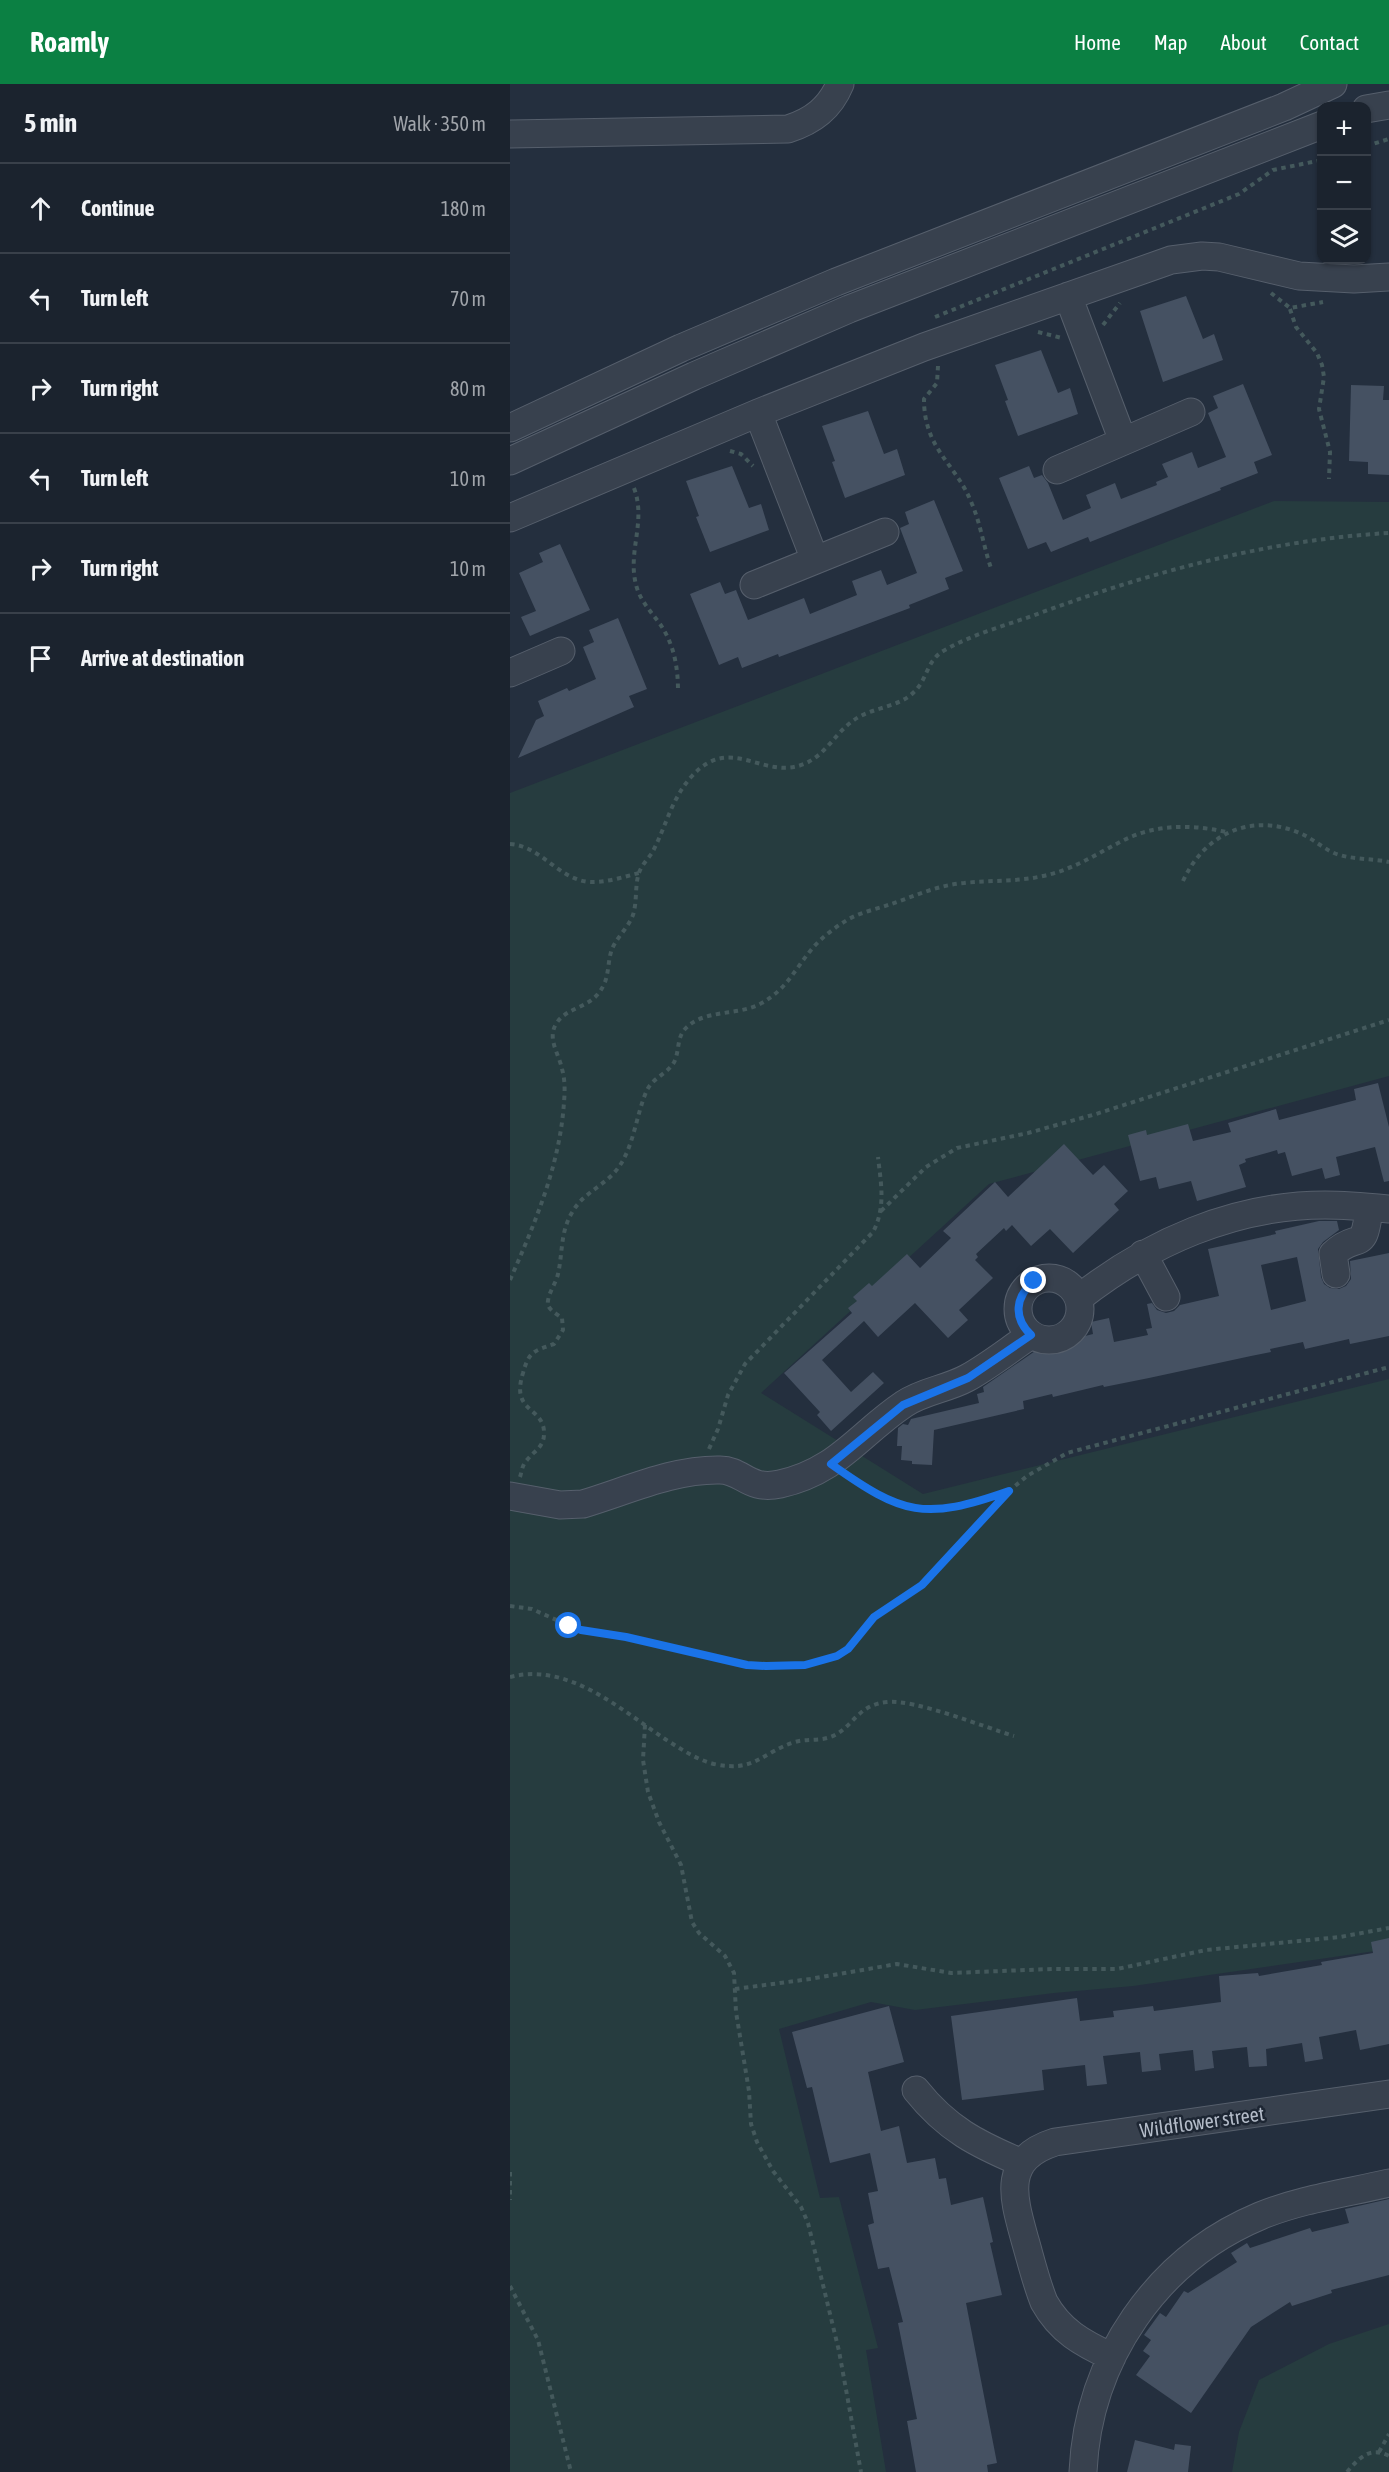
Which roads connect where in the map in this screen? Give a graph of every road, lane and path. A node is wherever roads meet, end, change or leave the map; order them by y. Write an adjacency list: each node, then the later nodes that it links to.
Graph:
1 (840, 84): 8 (street)
2 (1333, 84): 16 (street)
3 (1385, 84): 4 (street)
4 (1389, 91)
5 (1389, 105): 6 (street)
6 (1371, 108)
7 (1317, 127): 19 (street)
8 (510, 134)
9 (1389, 139): 10 (path)
10 (1371, 144)
11 (1389, 277): 12 (street)
12 (1068, 296): 15 (street); 17 (street)
13 (1290, 308): 22 (path)
14 (1191, 412): 17 (street)
15 (758, 413): 26 (street); 29 (street)
16 (510, 428)
17 (1123, 441): 20 (street)
18 (726, 450): 21 (path)
19 (510, 461)
20 (1057, 470)
21 (756, 472)
22 (1329, 479)
23 (645, 483): 24 (path)
24 (634, 488): 25 (path); 33 (path)
25 (625, 492)
26 (510, 518)
27 (885, 532): 29 (street)
28 (1389, 533): 37 (path)
29 (815, 560): 30 (street)
30 (754, 585)
31 (561, 651): 32 (street)
32 (510, 673)
33 (678, 691)
34 (1226, 832): 36 (path); 38 (path); 53 (path)
35 (510, 844): 37 (path)
36 (1389, 862)
37 (639, 873): 45 (path)
38 (1184, 881)
39 (1389, 1020): 42 (path)
40 (878, 1157): 42 (path)
41 (1379, 1209): 43 (street); 44 (street)
42 (881, 1211): 51 (path)
43 (1143, 1254): 46 (street); 47 (street)
44 (1335, 1274)
45 (510, 1280)
46 (1167, 1297)
47 (1078, 1298): 48 (street); 48 (street)
48 (1031, 1335): 50 (street)
49 (1389, 1367): 52 (path)
50 (831, 1464): 51 (street); 52 (path)
51 (689, 1473): 53 (street)
52 (1009, 1491): 54 (path)
53 (511, 1495)
54 (510, 1606)
55 (510, 1677): 56 (path)
56 (645, 1725): 57 (path); 59 (path)
57 (1014, 1736)
58 (1389, 1928): 59 (path)
59 (735, 1989): 72 (path)
60 (916, 2090): 62 (street)
61 (1389, 2094): 62 (street, Wildflower street)
62 (1022, 2163): 67 (street)
63 (510, 2172): 65 (path)
64 (1389, 2183): 67 (street)
65 (510, 2200)
66 (510, 2286): 71 (path)
67 (1112, 2357): 73 (street)
68 (1389, 2434): 69 (path)
69 (1379, 2452): 70 (path); 74 (path)
70 (1389, 2456)
71 (571, 2472)
72 (861, 2472)
73 (1083, 2472)
74 (1347, 2472)

